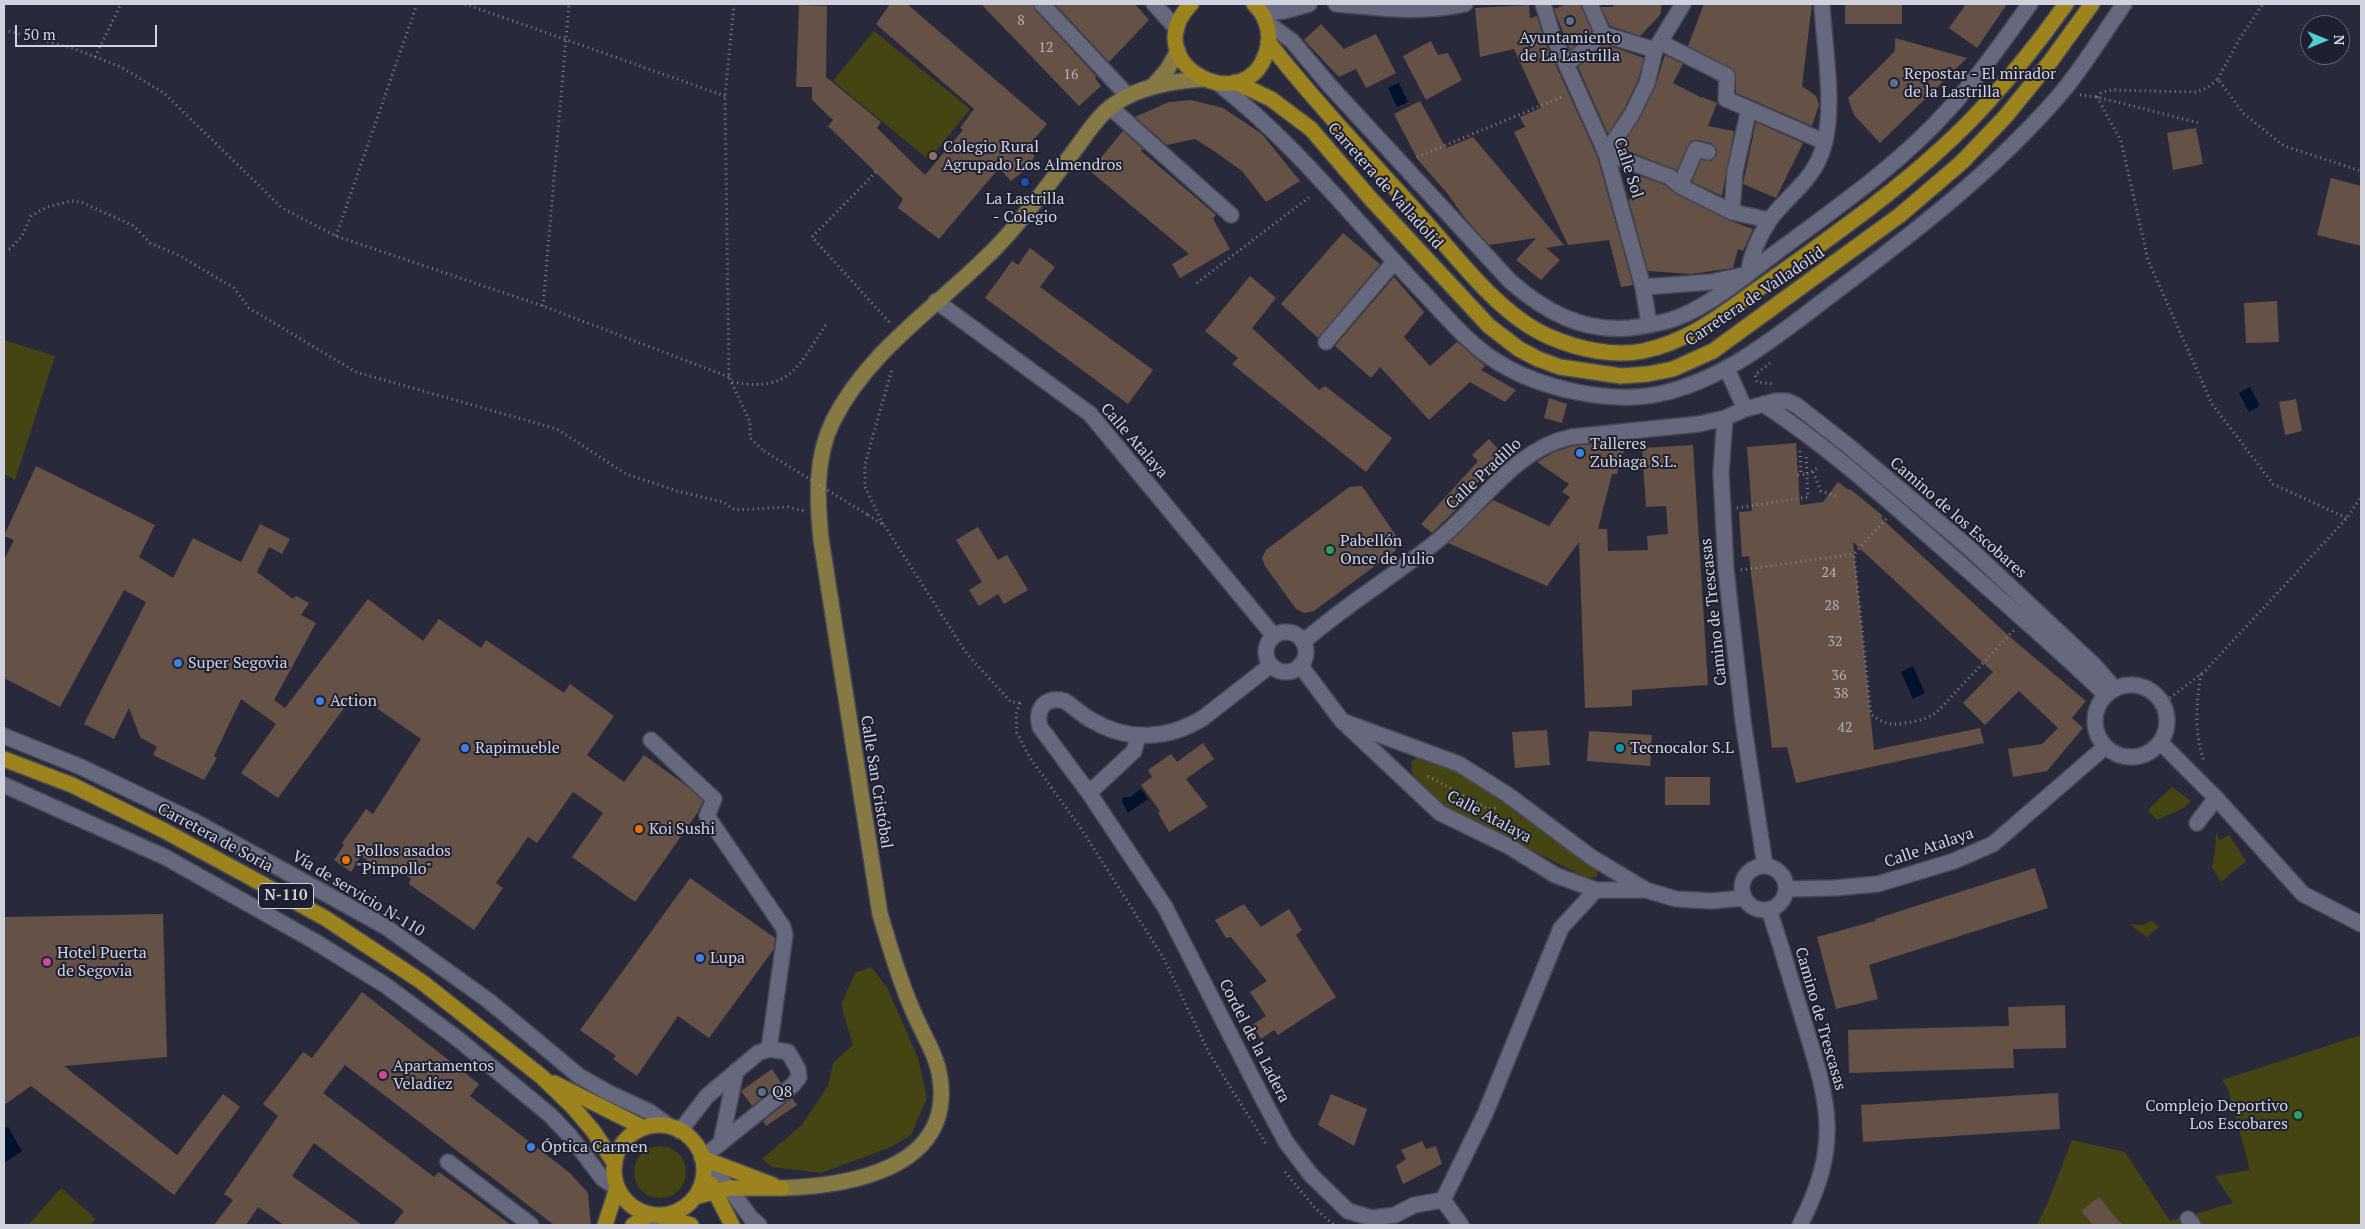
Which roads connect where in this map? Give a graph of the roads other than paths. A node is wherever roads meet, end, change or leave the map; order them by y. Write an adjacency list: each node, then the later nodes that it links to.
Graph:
1 (1042, 4): 26 (street)
2 (1154, 4): 16 (street)
3 (1310, 4): 15 (street)
4 (1338, 4): 5 (street)
5 (1465, 4)
6 (1543, 4): 21 (street, Calle Sol)
7 (1590, 4): 17 (street)
8 (1683, 4): 19 (street)
9 (1822, 4): 29 (street)
10 (2030, 4): 37 (street, Carretera de Valladolid)
11 (2066, 4): 18 (highway, Carretera de Valladolid)
12 (2092, 4): 23 (highway, Carretera de Valladolid)
13 (2124, 4): 42 (street)
14 (1187, 5): 16 (highway)
15 (1261, 13): 18 (highway); 40 (street, Carretera de Valladolid)
16 (1177, 29): 20 (highway)
17 (1603, 34): 19 (street); 21 (street)
18 (1268, 42): 23 (highway)
19 (1658, 46): 28 (street); 31 (street)
20 (1178, 51): 22 (highway); 25 (main road)
21 (1567, 64): 31 (street, Calle Sol)
22 (1202, 80): 24 (highway); 25 (main road, Calle San Cristóbal)
23 (1235, 82): 24 (highway)
24 (1219, 84): 36 (street)
25 (1153, 86): 26 (main road, Calle San Cristóbal)
26 (1128, 96): 27 (main road, Calle San Cristóbal)
27 (1110, 107): 34 (street); 39 (main road, Calle San Cristóbal)
28 (1749, 109): 29 (street); 33 (street)
29 (1825, 142): 35 (street)
30 (1708, 152): 32 (street)
31 (1606, 153): 32 (street); 38 (street, Calle Sol)
32 (1680, 186): 33 (street)
33 (1732, 212): 35 (street)
34 (1231, 214)
35 (1769, 220): 37 (street)
36 (1394, 262): 41 (street); 42 (street)
37 (1748, 274): 38 (street); 40 (street, Carretera de Valladolid)
38 (1644, 287): 40 (street, Calle Sol)
39 (936, 301): 46 (street, Calle Atalaya); 79 (main road, Calle San Cristóbal)
40 (1650, 324)
41 (1326, 342)
42 (1727, 369): 44 (street)
43 (1763, 404): 44 (street, Camino de los Escobares); 50 (street, Camino de los Escobares); 50 (street, Camino de los Escobares)
44 (1745, 409): 45 (street)
45 (1725, 418): 47 (street, Calle Pradillo); 62 (street, Camino de Trescasas)
46 (1274, 636): 47 (street); 48 (street)
47 (1303, 642): 49 (street)
48 (1271, 665): 49 (street); 53 (street)
49 (1300, 666): 51 (street, Calle Atalaya)
50 (2110, 692): 55 (street); 56 (street)
51 (1342, 721): 64 (street, Calle Atalaya); 65 (street, Calle Atalaya)
52 (4, 736): 73 (street, Vía de servicio N-110)
53 (1138, 736): 59 (street); 59 (street, Cordel de la Ladera)
54 (651, 740): 69 (street)
55 (2160, 742): 56 (street); 60 (street)
56 (2105, 747): 63 (street, Calle Atalaya)
57 (4, 759): 71 (highway, Carretera de Soria / N-110)
58 (4, 786): 78 (street)
59 (1089, 793): 82 (street, Cordel de la Ladera)
60 (2216, 798): 61 (street); 68 (street)
61 (2197, 823)
62 (1765, 866): 63 (street); 66 (street)
63 (1786, 889): 67 (street)
64 (1596, 890): 65 (street, Calle Atalaya); 82 (street)
65 (1646, 890): 66 (street, Calle Atalaya)
66 (1744, 898): 67 (street)
67 (1769, 910): 91 (street, Camino de Trescasas)
68 (2361, 924)
69 (769, 1049): 70 (street); 74 (street)
70 (736, 1071): 73 (street); 74 (street)
71 (542, 1077): 72 (highway, Carretera de Soria / N-110); 77 (highway, Carretera de Soria / N-110)
72 (644, 1128): 73 (highway); 77 (highway)
73 (674, 1129): 76 (highway)
74 (722, 1142): 76 (street)
75 (448, 1162): 84 (street)
76 (702, 1163): 79 (highway, Calle San Cristóbal); 80 (highway); 81 (highway)
77 (614, 1164): 78 (highway, N-110)
78 (617, 1188): 83 (highway); 85 (highway)
79 (782, 1188): 80 (highway, Calle San Cristóbal)
80 (722, 1190): 81 (highway, Calle San Cristóbal); 88 (highway); 89 (street)
81 (695, 1197): 83 (highway)
82 (1442, 1200): 90 (street)
83 (654, 1220): 86 (highway); 87 (highway)
84 (531, 1225)
85 (605, 1225)
86 (633, 1225)
87 (691, 1225)
88 (732, 1225)
89 (759, 1225)
90 (1461, 1225)
91 (1800, 1225)

